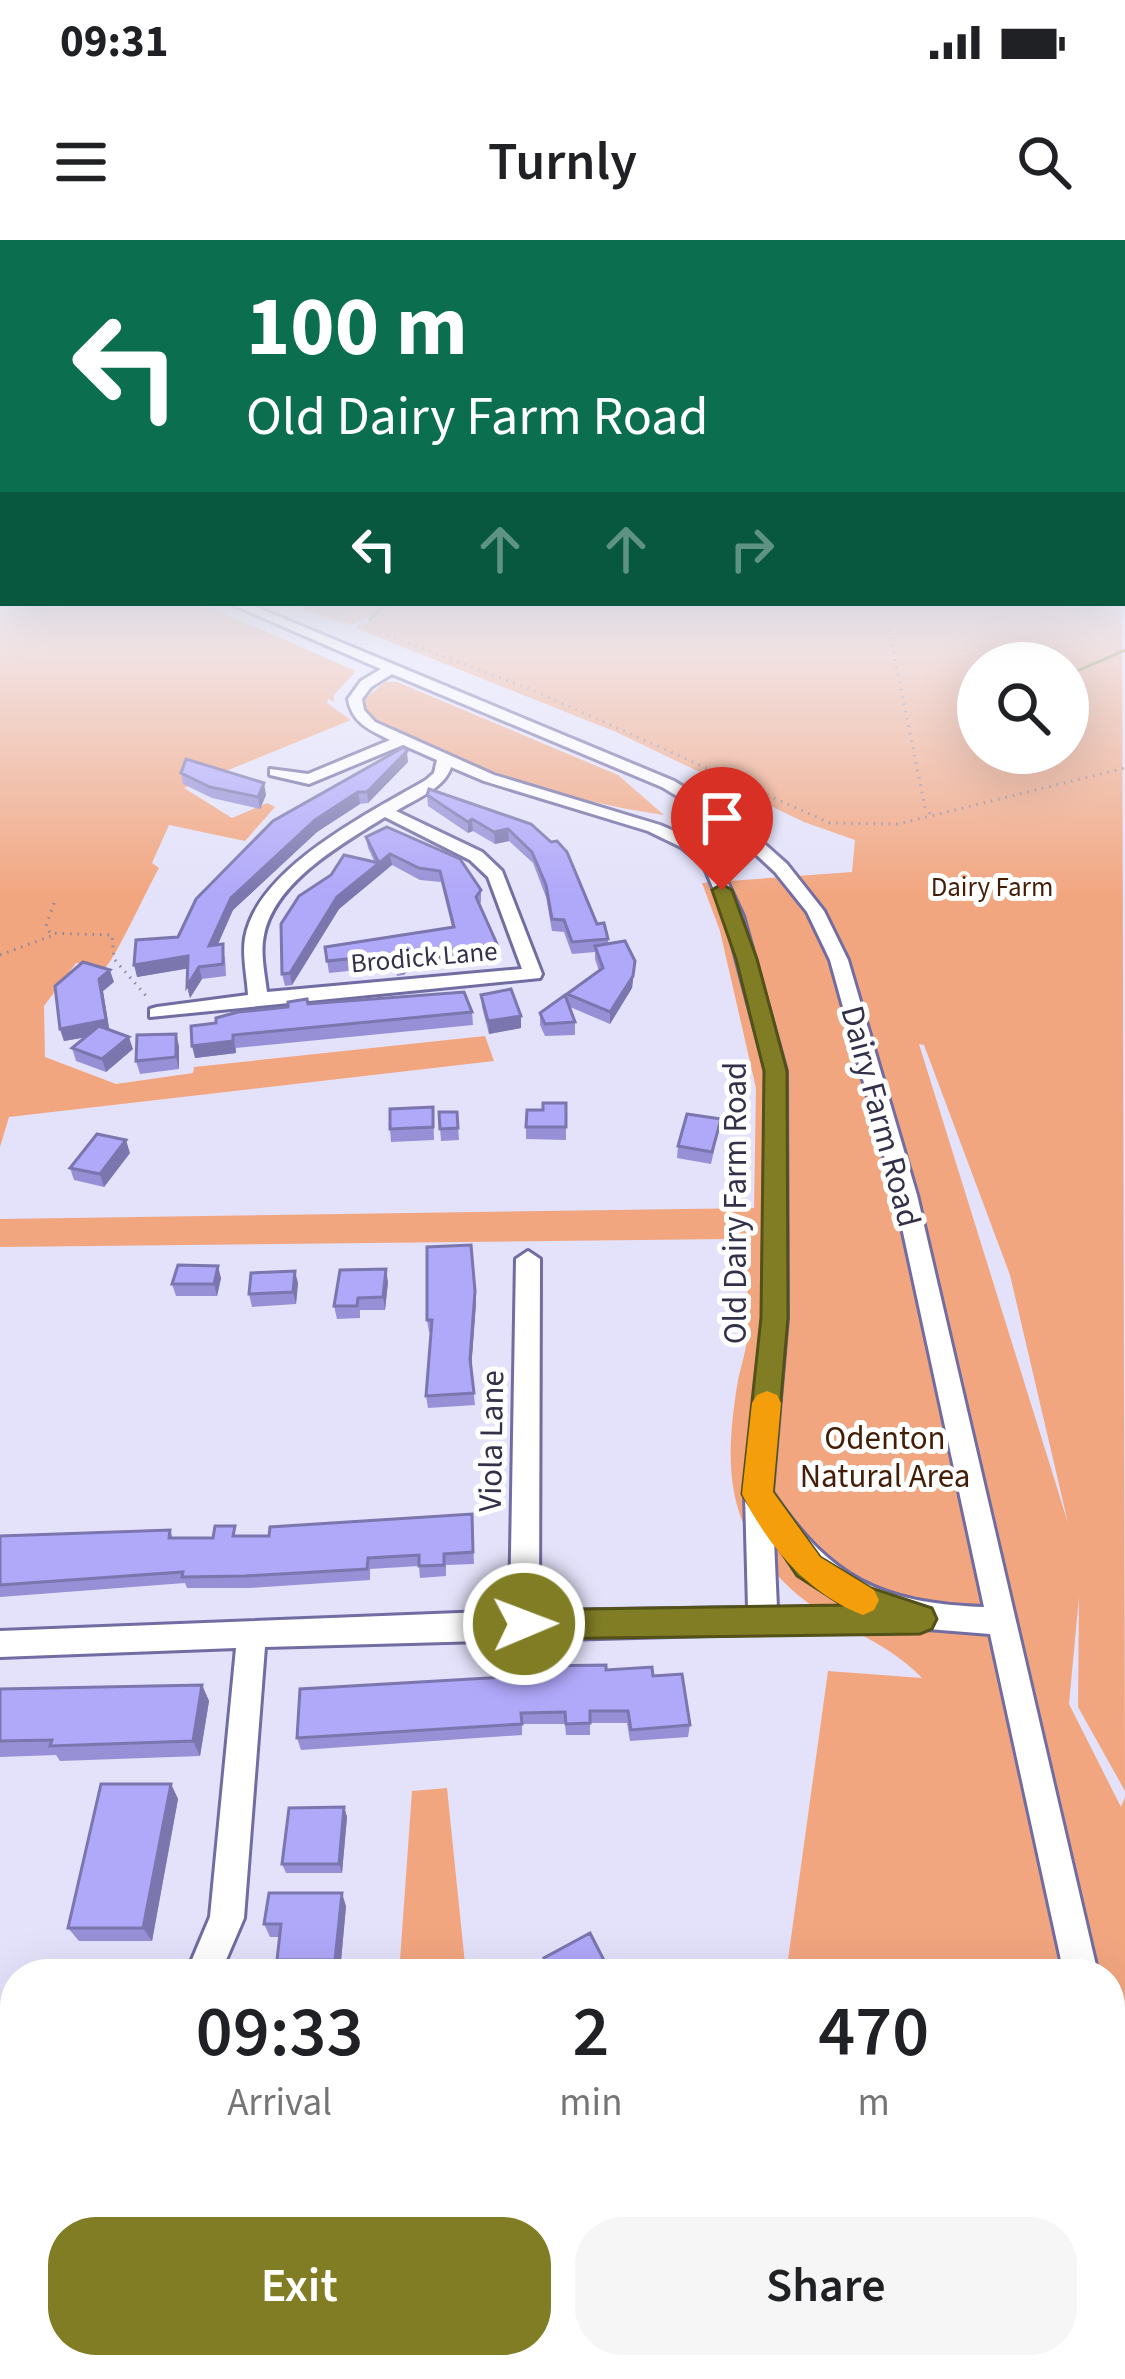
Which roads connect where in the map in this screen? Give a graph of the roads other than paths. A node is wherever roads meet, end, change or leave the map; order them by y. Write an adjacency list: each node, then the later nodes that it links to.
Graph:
1 (361, 695): 3 (street, Old Dairy Farm Road)
2 (456, 695): 13 (street, Dairy Farm Road)
3 (400, 741): 4 (street, Old Dairy Farm Road); 5 (street)
4 (445, 759): 6 (street); 10 (street, Old Dairy Farm Road)
5 (275, 772)
6 (385, 811): 7 (street); 7 (street, Brodick Lane)
7 (258, 999): 8 (street, Brodick Lane)
8 (157, 1013)
9 (529, 1259): 14 (street, Viola Lane)
10 (758, 1494): 11 (street); 12 (street, Old Dairy Farm Road)
11 (920, 1619): 12 (street); 13 (street)
12 (763, 1620): 14 (street)
13 (1000, 1621): 18 (street, Dairy Farm Road)
14 (524, 1624): 15 (street)
15 (253, 1633): 16 (street); 17 (street)
16 (0, 1644)
17 (209, 1959)
18 (1078, 1959)

